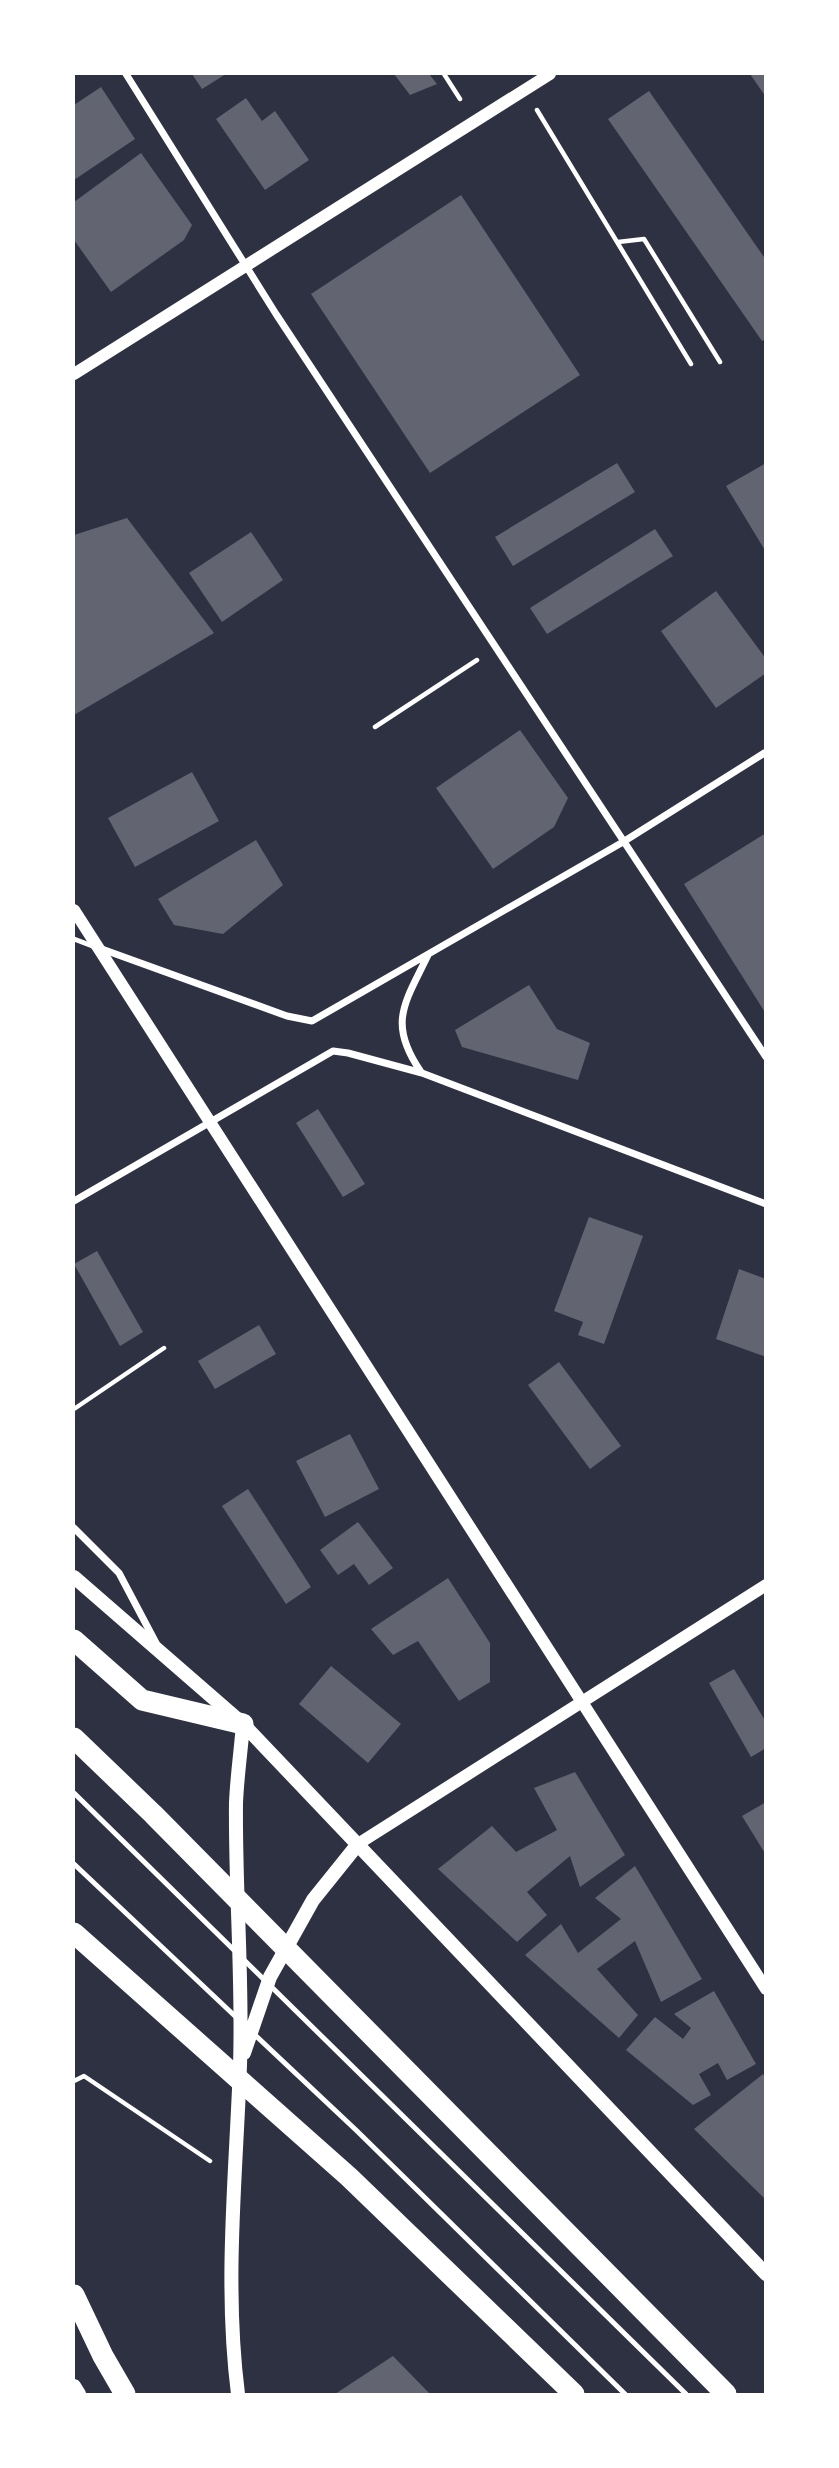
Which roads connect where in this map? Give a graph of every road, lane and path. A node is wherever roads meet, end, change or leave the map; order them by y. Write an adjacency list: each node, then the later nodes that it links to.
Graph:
1 (125, 74): 5 (street)
2 (550, 74): 3 (street)
3 (524, 89): 4 (path); 5 (street)
4 (617, 242): 6 (path); 7 (path)
5 (245, 266): 8 (street); 9 (street)
6 (720, 362)
7 (691, 364)
8 (74, 374)
9 (496, 648): 10 (path); 12 (street)
10 (375, 727)
11 (765, 752): 12 (street)
12 (623, 842): 16 (street); 17 (street)
13 (74, 911): 15 (street)
14 (74, 939): 15 (lane)
15 (98, 948): 16 (street); 19 (street)
16 (429, 954): 18 (street)
17 (765, 1057)
18 (422, 1073): 19 (street); 21 (street)
19 (210, 1123): 20 (street); 29 (street)
20 (74, 1201)
21 (765, 1203)
22 (164, 1348): 23 (path)
23 (74, 1409)
24 (74, 1528): 28 (street)
25 (74, 1577): 28 (main road)
26 (765, 1585): 29 (street)
27 (74, 1640): 30 (highway)
28 (163, 1656): 30 (main road)
29 (580, 1703): 33 (street); 36 (street)
30 (243, 1724): 33 (main road); 37 (main road)
31 (74, 1738): 49 (highway)
32 (74, 1793): 48 (lane)
33 (358, 1844): 37 (main road); 40 (main road)
34 (74, 1864): 47 (lane)
35 (74, 1933): 46 (highway)
36 (765, 1989)
37 (240, 2063): 39 (main road)
38 (74, 2081): 39 (path)
39 (234, 2171): 45 (main road)
40 (765, 2274)
41 (74, 2295): 44 (highway)
42 (74, 2386): 43 (main road)
43 (79, 2395)
44 (125, 2395)
45 (238, 2395)
46 (574, 2395)
47 (625, 2395)
48 (686, 2395)
49 (726, 2395)

